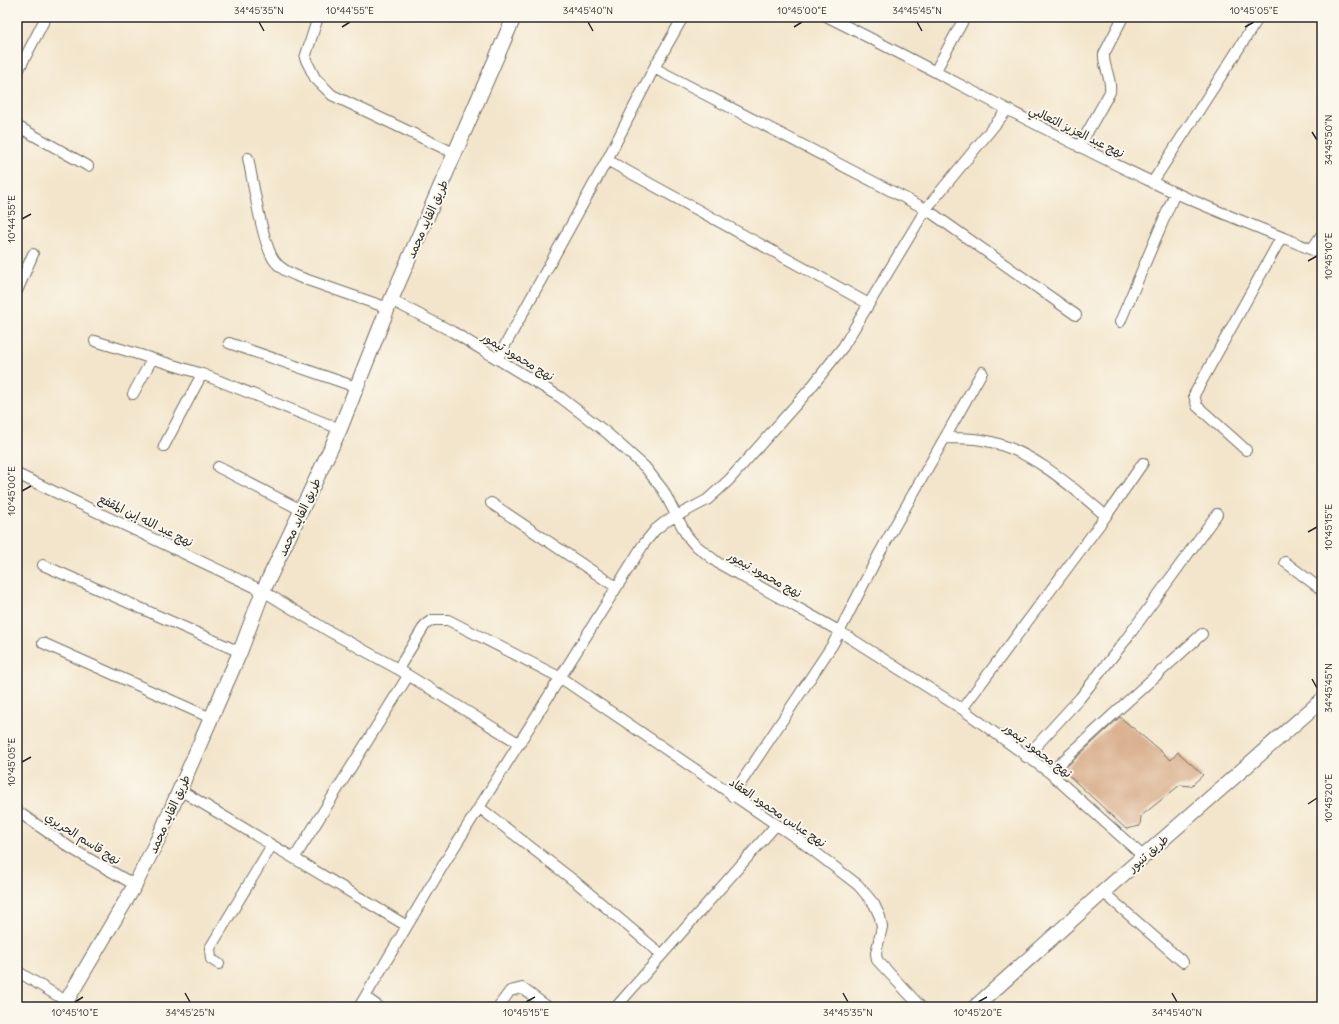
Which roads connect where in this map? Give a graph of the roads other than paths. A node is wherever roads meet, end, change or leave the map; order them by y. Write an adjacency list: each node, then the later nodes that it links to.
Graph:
1 (46, 17): 10 (street)
2 (318, 17): 15 (street)
3 (514, 17): 15 (main road, طريق القايد محمد)
4 (683, 17): 9 (street)
5 (828, 17): 11 (street, نهج عبد العزيز الثعالبي)
6 (965, 17): 11 (street)
7 (1123, 17): 14 (street)
8 (1258, 17): 19 (street)
9 (654, 68): 17 (street); 21 (street)
10 (18, 69)
11 (936, 70): 12 (street, نهج عبد العزيز الثعالبي)
12 (1007, 110): 14 (street, نهج عبد العزيز الثعالبي); 21 (street)
13 (17, 126): 18 (street)
14 (1080, 147): 19 (street, نهج عبد العزيز الثعالبي)
15 (456, 154): 28 (main road, طريق القايد محمد)
16 (248, 158): 28 (street, نهج محمود تيمور)
17 (607, 160): 29 (street); 34 (street)
18 (88, 166)
19 (1152, 183): 20 (street, نهج عبد العزيز الثعالبي)
20 (1175, 193): 23 (street, نهج عبد العزيز الثعالبي); 31 (street)
21 (926, 209): 29 (street); 30 (street)
22 (1322, 234): 24 (street)
23 (1281, 238): 24 (street, نهج عبد العزيز الثعالبي); 43 (street)
24 (1312, 249): 26 (street, نهج عبد العزيز الثعالبي)
25 (32, 254): 27 (street)
26 (1322, 254)
27 (17, 291)
28 (390, 304): 34 (street, نهج محمود تيمور); 38 (main road, طريق القايد محمد)
29 (869, 304): 50 (street)
30 (1076, 315)
31 (1120, 322)
32 (95, 341): 35 (street)
33 (229, 343): 38 (street)
34 (498, 358): 50 (street, نهج محمود تيمور)
35 (152, 359): 37 (street); 39 (street)
36 (982, 372): 41 (street)
37 (202, 374): 40 (street); 42 (street)
38 (356, 386): 40 (main road, طريق القايد محمد)
39 (133, 394)
40 (340, 429): 48 (main road, طريق القايد محمد)
41 (946, 438): 51 (street); 57 (street)
42 (164, 446)
43 (1246, 450)
44 (1143, 463): 51 (street)
45 (218, 466): 48 (street)
46 (17, 474): 56 (street, نهج عبد الله إبن المقفع)
47 (491, 503): 54 (street)
48 (302, 511): 56 (main road, طريق القايد محمد)
49 (1217, 514): 68 (street)
50 (678, 516): 54 (street); 57 (street, نهج محمود تيمور)
51 (1106, 516): 65 (street)
52 (1285, 562): 55 (street)
53 (43, 565): 60 (street)
54 (616, 587): 63 (street)
55 (1322, 590)
56 (263, 591): 60 (main road, طريق القايد محمد); 61 (street, نهج عبد الله إبن المقفع)
57 (839, 631): 65 (street, نهج محمود تيمور); 71 (street)
58 (1202, 634): 69 (street)
59 (43, 643): 66 (street)
60 (240, 652): 66 (main road, طريق القايد محمد)
61 (398, 669): 62 (street, نهج عبد الله إبن المقفع); 63 (street, نهج عباس محمود العقاد)
62 (408, 676): 67 (street, نهج عبد الله إبن المقفع); 77 (street)
63 (561, 678): 67 (street); 71 (street, نهج عباس محمود العقاد)
64 (1322, 700): 76 (main road, طريق تنيور)
65 (962, 710): 68 (street, نهج محمود تيمور)
66 (210, 718): 70 (main road, طريق القايد محمد)
67 (520, 744): 72 (street)
68 (1026, 757): 69 (street, نهج محمود تيمور)
69 (1050, 773): 76 (street, نهج محمود تيمور)
70 (180, 790): 75 (street); 78 (main road, طريق القايد محمد)
71 (732, 796): 74 (street, نهج عباس محمود العقاد)
72 (480, 808): 80 (street); 81 (street)
73 (17, 811): 78 (street, نهج قاسم الحريري)
74 (776, 825): 81 (street); 92 (street, نهج عباس محمود العقاد)
75 (272, 845): 77 (street); 83 (street)
76 (1144, 856): 79 (main road, طريق تنيور)
77 (295, 858): 80 (street)
78 (135, 885): 86 (main road, طريق القايد محمد)
79 (1103, 892): 82 (street); 93 (main road, طريق تنيور)
80 (407, 926): 85 (street)
81 (661, 954): 91 (street)
82 (1183, 962)
83 (219, 964)
84 (17, 971): 86 (street)
85 (365, 997): 87 (street); 88 (street)
86 (65, 1004)
87 (360, 1007)
88 (379, 1007)
89 (498, 1007): 90 (street)
90 (548, 1007)
91 (616, 1007)
92 (921, 1007)
93 (975, 1007)

